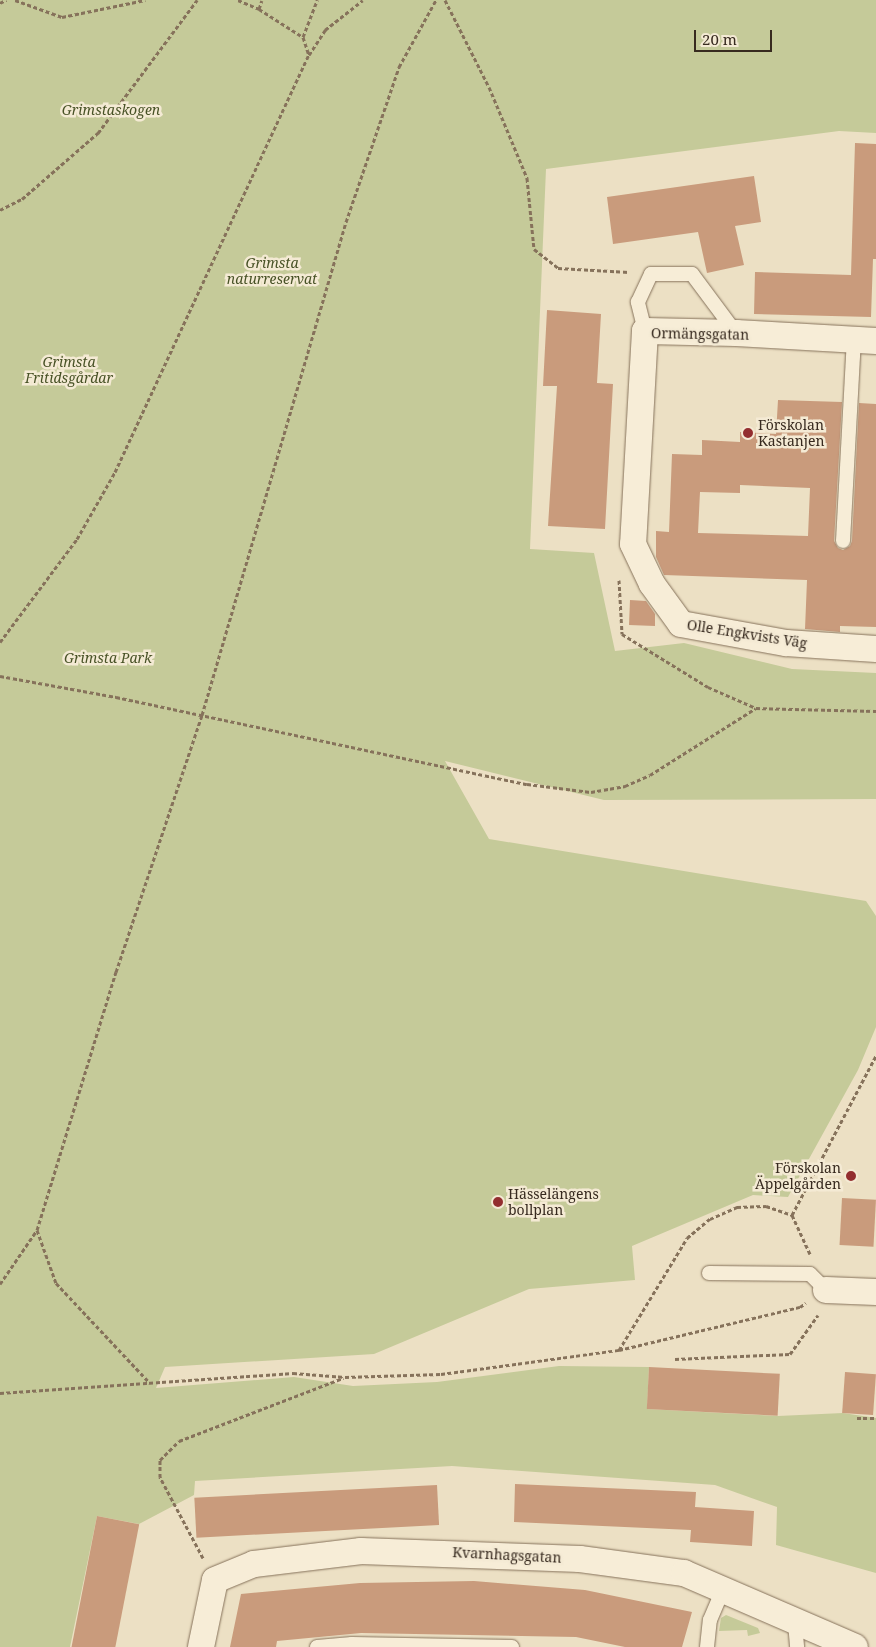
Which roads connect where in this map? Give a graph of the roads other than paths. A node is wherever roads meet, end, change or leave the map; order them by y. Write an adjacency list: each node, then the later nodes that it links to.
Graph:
1 (645, 331): 2 (street, Ormängsgatan); 2 (lane); 5 (street, Ormängsgatan)
2 (736, 333): 3 (street, Ormängsgatan)
3 (865, 340): 4 (lane)
4 (843, 541)
5 (633, 544): 6 (street, Olle Engkvists Väg)
6 (876, 649)
7 (709, 1273): 8 (lane)
8 (831, 1290): 9 (street)
9 (876, 1292)
10 (723, 1589): 11 (street, Kvarnhagsgatan); 12 (street, Kvarnhagsgatan); 15 (lane)
11 (796, 1635): 16 (street, Kvarnhagsgatan)
12 (201, 1647)
13 (317, 1647): 14 (lane)
14 (512, 1647)
15 (707, 1647)
16 (855, 1647)

